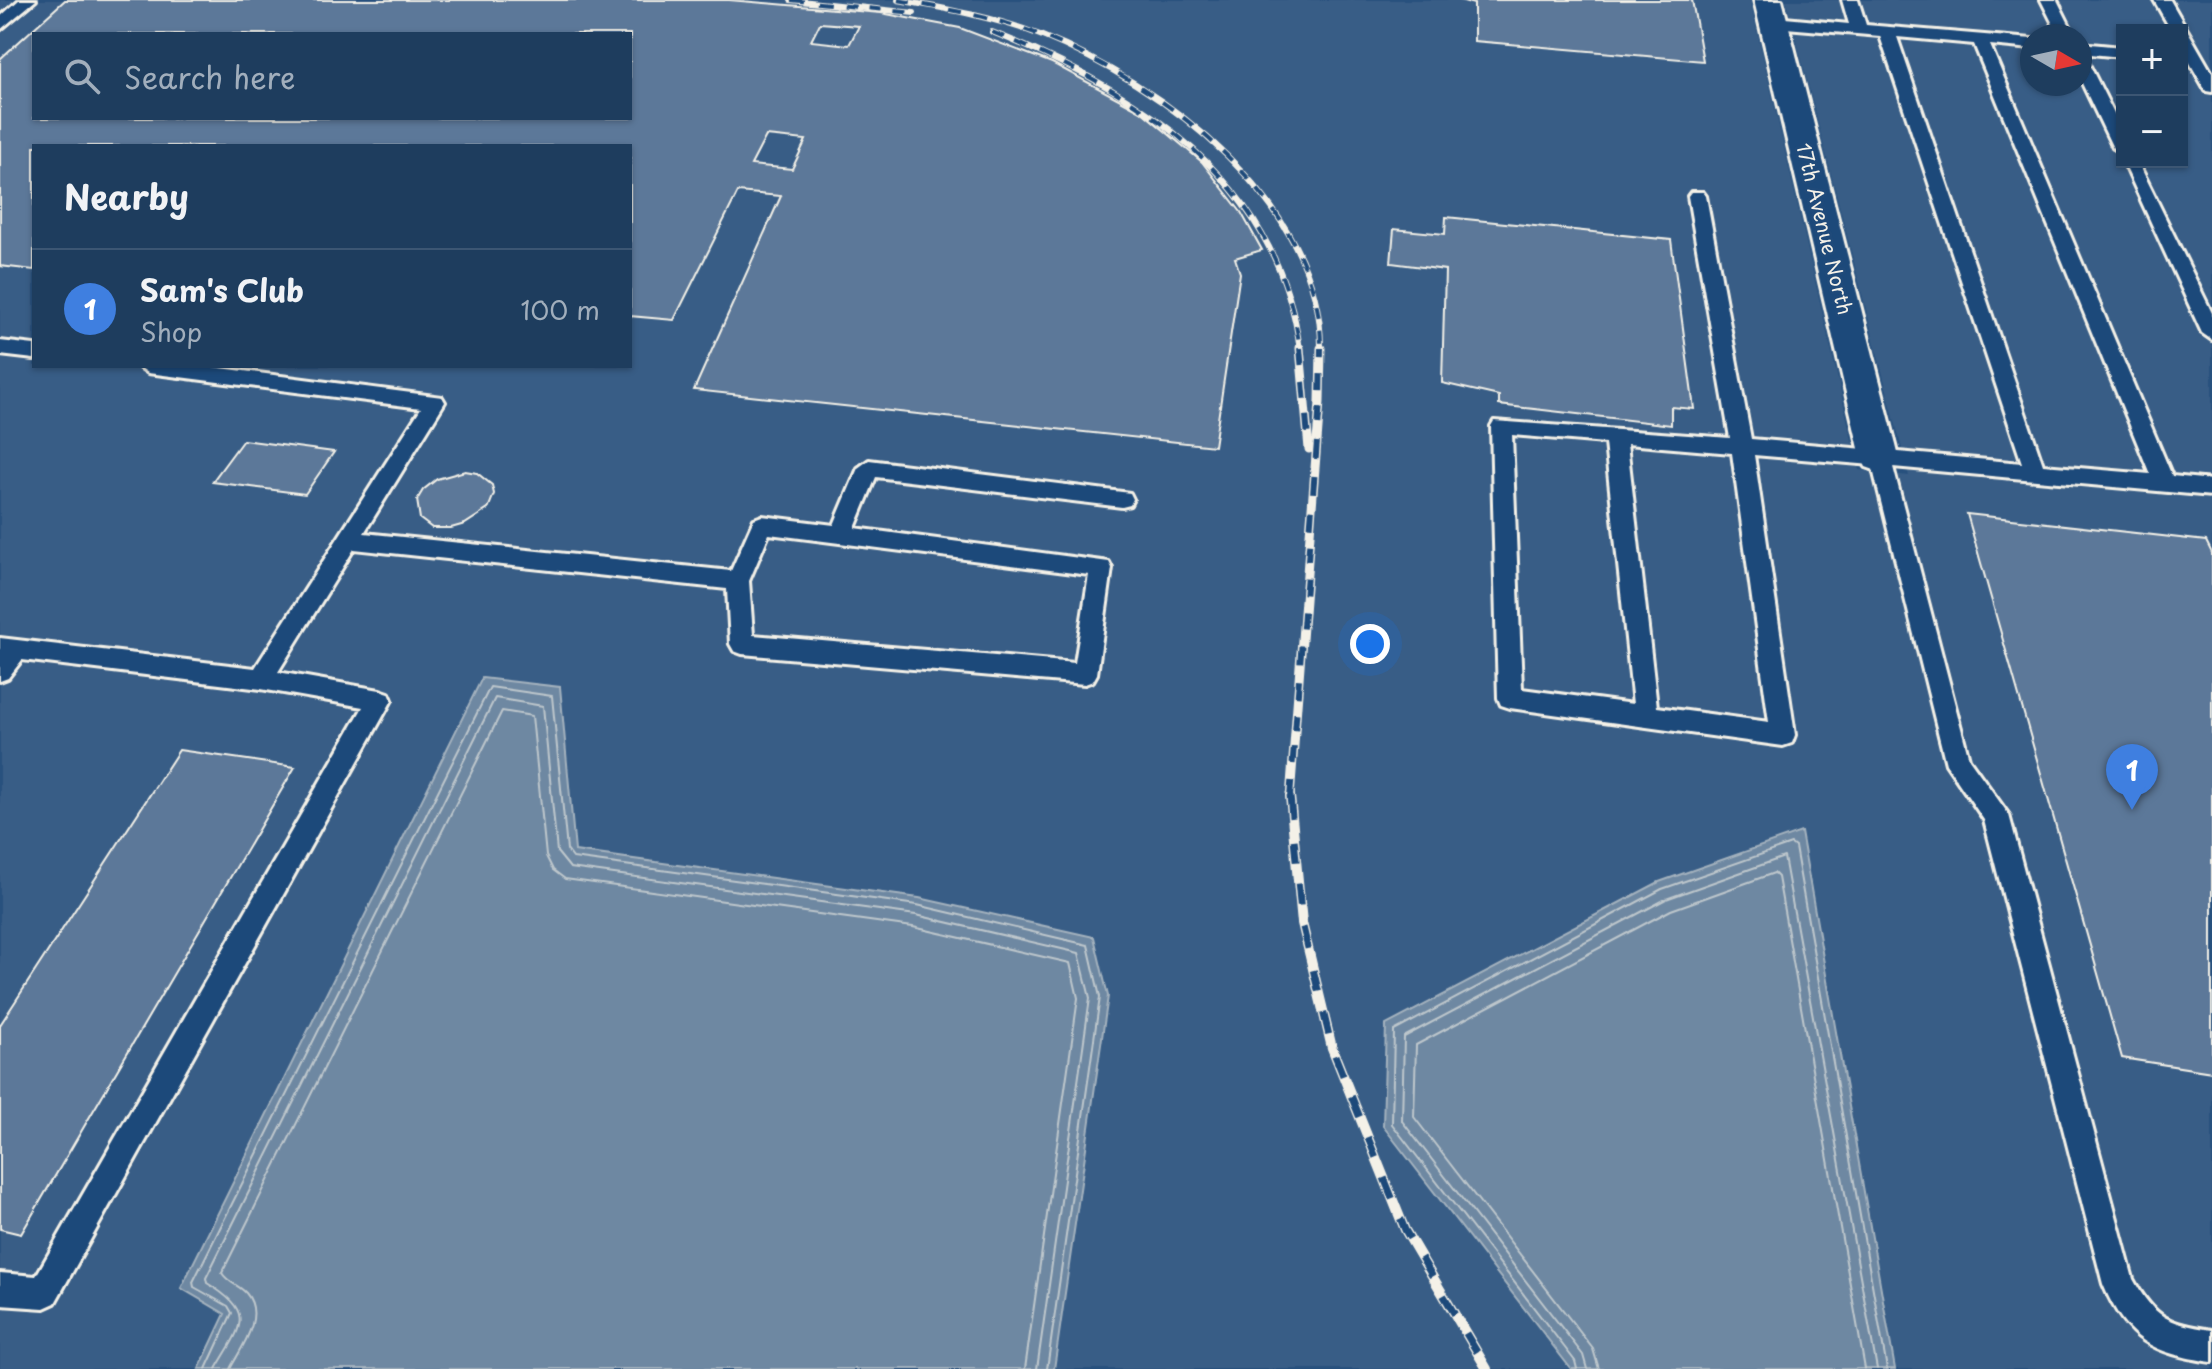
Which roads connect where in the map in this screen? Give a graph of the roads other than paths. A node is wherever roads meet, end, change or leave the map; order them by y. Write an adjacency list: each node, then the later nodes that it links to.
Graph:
1 (28, 0): 8 (lane)
2 (1850, 0): 9 (lane)
3 (2049, 0): 6 (lane)
4 (2162, 0): 7 (lane)
5 (1771, 11): 9 (lane); 27 (street, 17th Avenue North)
6 (2061, 24)
7 (2176, 24)
8 (0, 25)
9 (1859, 29): 10 (lane)
10 (1887, 32): 11 (lane); 28 (lane)
11 (1980, 40): 12 (lane); 29 (lane)
12 (2020, 43)
13 (2092, 49): 14 (lane)
14 (2116, 51)
15 (2196, 58): 17 (lane)
16 (2092, 87): 18 (lane)
17 (2212, 87)
18 (2116, 136)
19 (2132, 168): 21 (lane)
20 (1697, 196): 26 (lane)
21 (2212, 333)
22 (0, 348): 23 (lane)
23 (32, 352)
24 (164, 368): 33 (lane)
25 (1615, 435): 26 (lane); 38 (lane); 38 (lane)
26 (1742, 446): 27 (lane); 38 (lane)
27 (1880, 457): 28 (lane); 40 (lane)
28 (2035, 471): 29 (lane)
29 (2164, 483): 30 (lane)
30 (2212, 488)
31 (1122, 499): 32 (lane)
32 (841, 535): 34 (lane); 34 (lane)
33 (348, 540): 34 (lane); 37 (lane)
34 (738, 581)
35 (8, 649): 36 (lane); 37 (lane)
36 (0, 671)
37 (261, 679): 39 (lane)
38 (1646, 716)
39 (0, 1289)
40 (2212, 1346)

